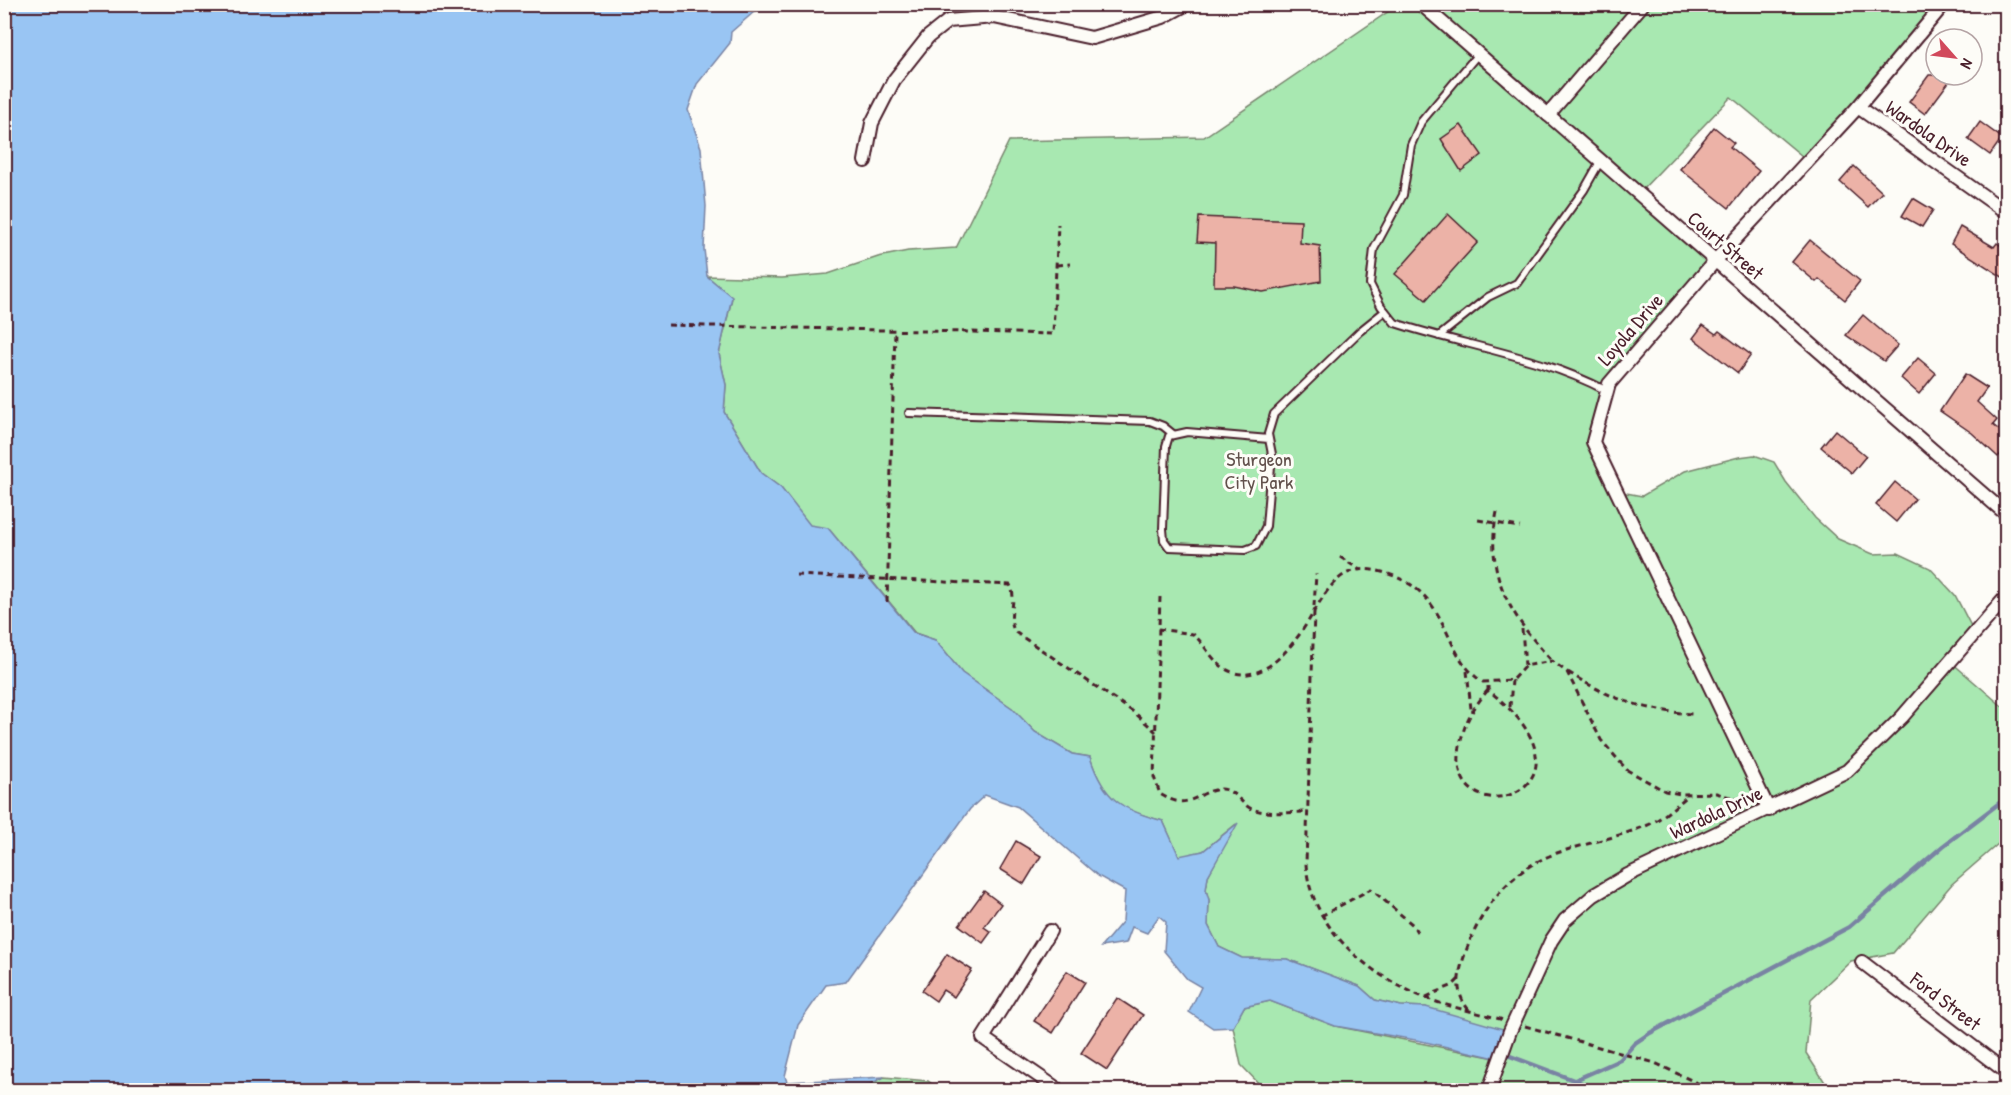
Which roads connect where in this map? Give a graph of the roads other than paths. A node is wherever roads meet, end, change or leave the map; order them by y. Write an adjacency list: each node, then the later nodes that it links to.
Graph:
1 (1187, 4): 9 (street)
2 (1421, 4): 5 (street, Court Street)
3 (1642, 4): 7 (street)
4 (1944, 4): 6 (street, Loyola Drive)
5 (1478, 54): 7 (street, Court Street); 12 (lane)
6 (1858, 107): 10 (street, Wardola Drive); 11 (street, Loyola Drive)
7 (1548, 116): 8 (street, Court Street)
8 (1601, 160): 11 (street, Court Street); 13 (lane)
9 (865, 161)
10 (2007, 212)
11 (1714, 262): 14 (street, Loyola Drive); 18 (street, Court Street)
12 (1385, 311): 13 (lane); 17 (lane)
13 (1439, 336): 14 (lane)
14 (1607, 391): 20 (street, Loyola Drive)
15 (909, 413): 16 (lane)
16 (1173, 434): 17 (lane); 17 (lane)
17 (1269, 439)
18 (2007, 514)
19 (2007, 597): 20 (street, Wardola Drive)
20 (1769, 810): 25 (street, Wardola Drive)
21 (1050, 931): 24 (street)
22 (1862, 962): 23 (street, Ford Street)
23 (2007, 1072)
24 (1059, 1090)
25 (1489, 1090)

